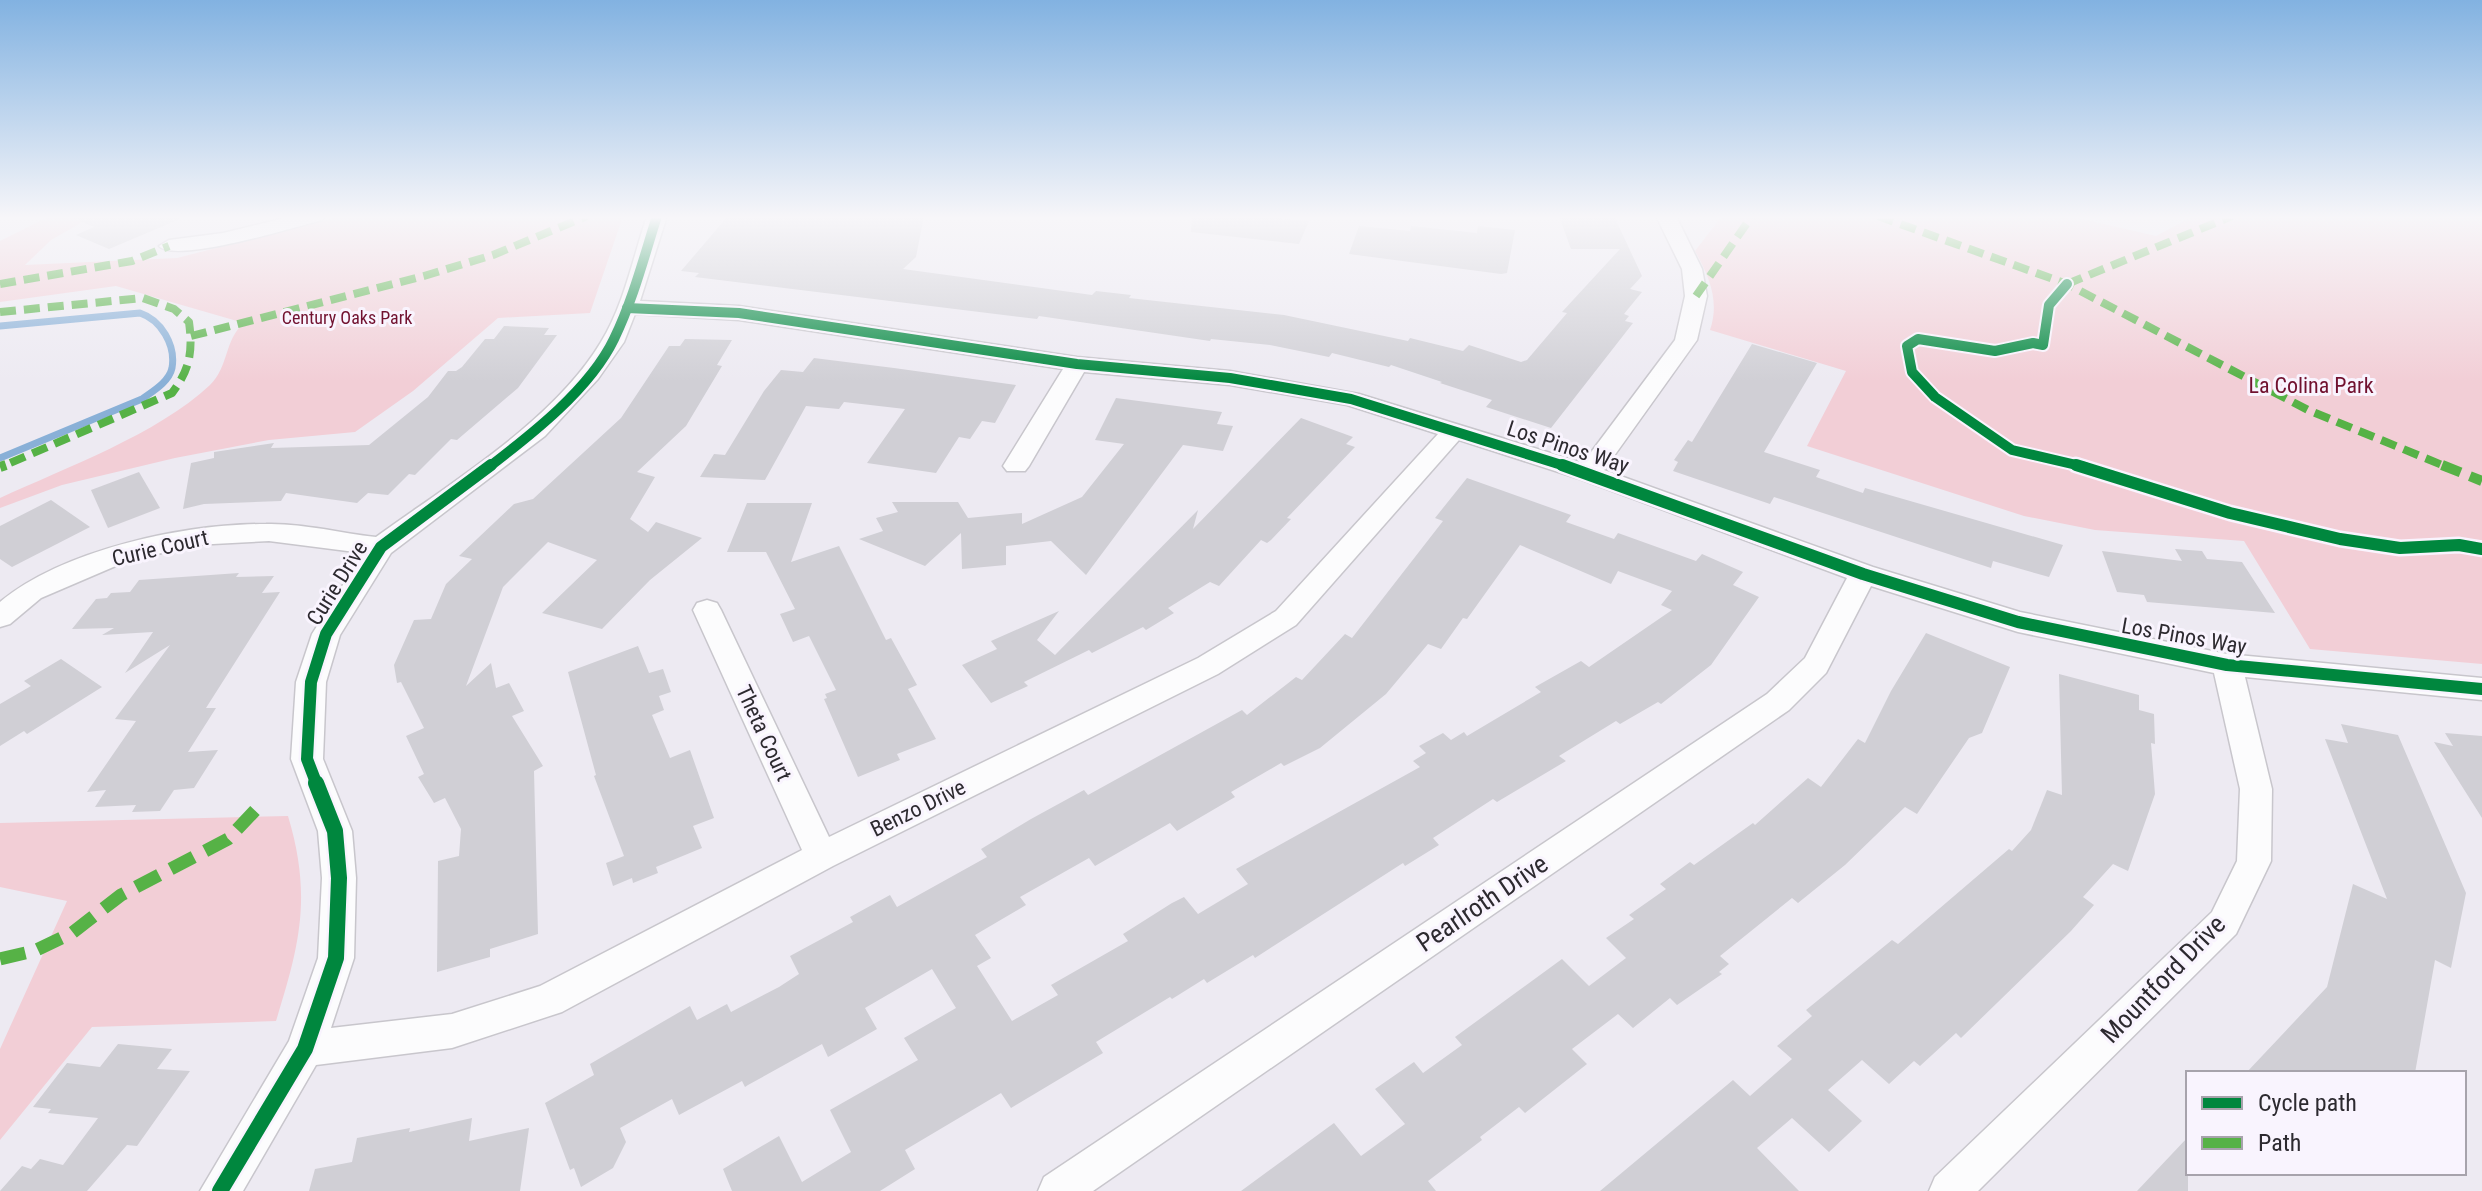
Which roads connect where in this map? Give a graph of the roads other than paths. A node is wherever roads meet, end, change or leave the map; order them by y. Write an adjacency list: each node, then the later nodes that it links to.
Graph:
1 (639, 272): 3 (street, Curie Drive)
2 (1692, 272): 7 (street)
3 (627, 308): 4 (street, Los Pinos Way); 8 (street, Curie Drive)
4 (1077, 364): 5 (street, Los Pinos Way); 6 (street)
5 (1454, 431): 7 (street, Los Pinos Way); 14 (street, Benzo Drive)
6 (1016, 466)
7 (1589, 473): 9 (street, Los Pinos Way)
8 (381, 547): 11 (street, Curie Court); 15 (street, Curie Drive)
9 (1863, 574): 12 (street, Los Pinos Way); 17 (street, Pearlroth Drive)
10 (707, 610): 14 (street, Theta Court)
11 (0, 617)
12 (2227, 665): 13 (street, Los Pinos Way); 18 (street, Mountford Drive)
13 (2482, 689)
14 (821, 856): 15 (street, Benzo Drive)
15 (305, 1049): 16 (street, Curie Drive)
16 (220, 1191)
17 (1058, 1191)
18 (1949, 1191)

